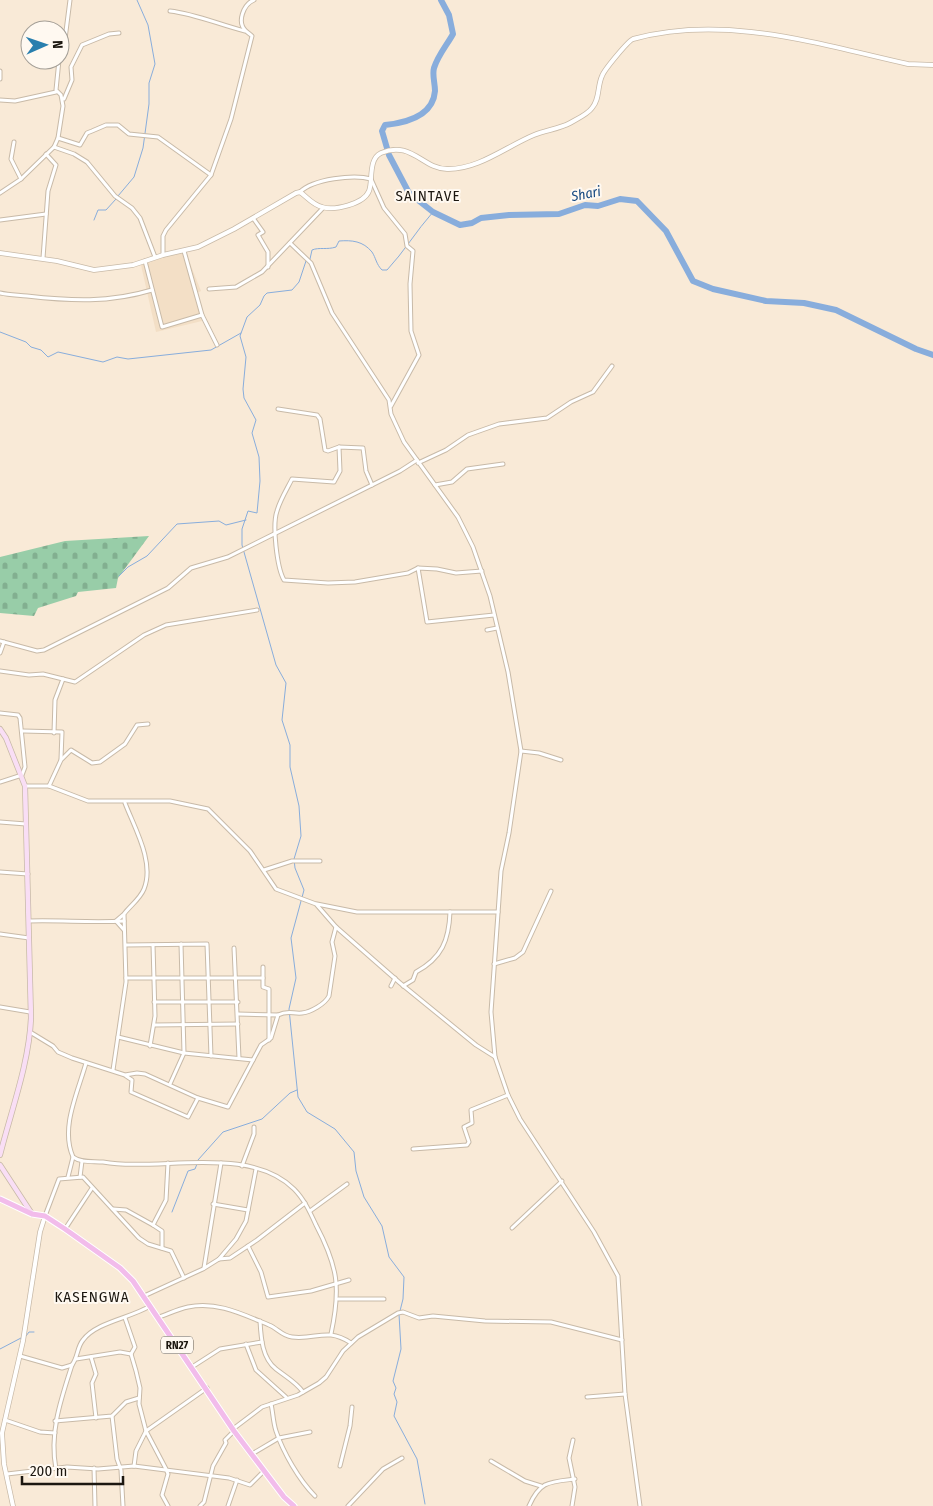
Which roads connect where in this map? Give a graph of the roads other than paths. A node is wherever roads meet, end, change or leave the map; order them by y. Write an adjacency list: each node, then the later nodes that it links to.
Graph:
1 (70, 0): 4 (street)
2 (254, 0): 5 (street)
3 (170, 11): 5 (street)
4 (67, 20)
5 (246, 31): 18 (street)
6 (119, 33): 13 (street)
7 (933, 65): 20 (street)
8 (58, 70): 11 (street)
9 (0, 71): 10 (street)
10 (0, 79)
11 (56, 92): 12 (street); 13 (street)
12 (0, 100)
13 (63, 100): 14 (street)
14 (58, 138): 16 (street); 18 (street)
15 (14, 142): 19 (street)
16 (54, 146): 17 (street); 31 (street)
17 (46, 154): 19 (street); 24 (street)
18 (211, 175): 30 (street)
19 (21, 179): 22 (street)
20 (371, 179): 21 (street); 23 (street); 41 (street)
21 (300, 192): 23 (street); 25 (street)
22 (0, 193)
23 (323, 208): 27 (street)
24 (46, 214): 26 (street); 32 (street)
25 (253, 217): 28 (street); 34 (street)
26 (0, 220)
27 (290, 243): 34 (street); 41 (street)
28 (184, 251): 30 (street); 38 (street)
29 (0, 253): 32 (street)
30 (163, 255): 31 (street)
31 (155, 257): 33 (street)
32 (43, 258): 33 (street)
33 (145, 261): 36 (street)
34 (268, 267): 35 (street)
35 (209, 289)
36 (152, 290): 37 (street); 38 (street)
37 (0, 293)
38 (202, 315): 39 (street)
39 (217, 346)
40 (612, 366): 44 (street)
41 (390, 406): 44 (street)
42 (278, 409): 43 (street)
43 (339, 447): 46 (street); 48 (street)
44 (418, 462): 46 (street); 47 (street)
45 (502, 464): 47 (street)
46 (372, 485): 48 (street)
47 (434, 485): 50 (street)
48 (276, 532): 49 (street); 55 (street)
49 (418, 568): 50 (street); 52 (street)
50 (482, 571): 52 (street)
51 (257, 610): 58 (street)
52 (494, 614): 53 (street)
53 (496, 628): 54 (street); 64 (street)
54 (487, 630)
55 (2, 641): 56 (street)
56 (0, 653)
57 (0, 671): 58 (street)
58 (63, 679): 63 (street)
59 (0, 713): 62 (street)
60 (148, 724): 65 (street)
61 (0, 729): 67 (main road)
62 (23, 731): 63 (street); 67 (street)
63 (54, 733): 65 (street)
64 (521, 751): 66 (street); 81 (street)
65 (61, 760): 70 (street)
66 (561, 760)
67 (22, 775): 68 (street); 69 (main road)
68 (0, 782)
69 (25, 786): 70 (street); 73 (main road)
70 (49, 786): 71 (street)
71 (125, 802): 75 (street); 82 (street)
72 (0, 822): 73 (street)
73 (26, 824): 77 (main road)
74 (320, 861): 75 (street)
75 (264, 870): 79 (street)
76 (0, 872): 77 (street)
77 (28, 874): 83 (main road)
78 (551, 891): 94 (street)
79 (316, 904): 80 (street); 86 (street)
80 (450, 912): 81 (street); 104 (street)
81 (498, 912): 94 (street)
82 (124, 914): 84 (street); 85 (street)
83 (29, 920): 84 (street); 89 (main road)
84 (116, 921): 85 (street); 87 (street)
85 (124, 921): 87 (street)
86 (336, 927): 102 (street); 112 (street)
87 (124, 930): 92 (street)
88 (0, 934): 89 (street)
89 (29, 938): 110 (main road)
90 (153, 944): 91 (street); 92 (street); 97 (street)
91 (181, 944): 98 (street); 99 (street)
92 (126, 945): 96 (street)
93 (234, 948): 100 (street)
94 (494, 964): 124 (street)
95 (263, 967): 101 (street)
96 (126, 978): 97 (street); 119 (street)
97 (154, 978): 98 (street); 105 (street)
98 (182, 978): 99 (street); 106 (street)
99 (209, 978): 100 (street); 107 (street)
100 (236, 978): 101 (street); 108 (street)
101 (263, 978): 113 (street)
102 (395, 978): 103 (street); 104 (street)
103 (391, 986)
104 (403, 986): 124 (street)
105 (154, 1002): 106 (street); 116 (street)
106 (182, 1002): 107 (street); 117 (street)
107 (210, 1002): 108 (street); 114 (street)
108 (238, 1002): 111 (street)
109 (0, 1007): 110 (street)
110 (30, 1012): 118 (main road)
111 (238, 1014): 113 (street); 115 (street)
112 (278, 1015): 113 (street); 120 (street)
113 (270, 1016): 120 (street)
114 (210, 1024): 115 (street); 117 (street); 123 (street)
115 (238, 1024): 125 (street)
116 (154, 1025): 117 (street); 121 (street)
117 (183, 1025): 122 (street)
118 (30, 1032): 127 (street); 135 (main road)
119 (118, 1036): 121 (street); 128 (street)
120 (269, 1041): 126 (street)
121 (150, 1046): 122 (street)
122 (184, 1053): 123 (street); 130 (street)
123 (211, 1056): 125 (street)
124 (495, 1057): 131 (street)
125 (239, 1058): 126 (street)
126 (253, 1060): 132 (street)
127 (86, 1063): 128 (street); 136 (street)
128 (113, 1070): 129 (street)
129 (126, 1076): 130 (street); 132 (street)
130 (170, 1084): 132 (street)
131 (508, 1095): 134 (street); 145 (street)
132 (198, 1098)
133 (254, 1127): 141 (street)
134 (413, 1149)
135 (0, 1155)
136 (73, 1157): 137 (street); 143 (street)
137 (82, 1161): 138 (street); 144 (street)
138 (168, 1163): 139 (street); 156 (street)
139 (221, 1163): 141 (street); 150 (street)
140 (0, 1165): 154 (main road)
141 (242, 1166): 142 (street)
142 (256, 1169): 149 (street); 152 (street)
143 (68, 1176): 144 (street); 155 (street)
144 (80, 1177): 147 (street)
145 (562, 1182): 157 (street); 174 (street)
146 (346, 1184): 153 (street)
147 (92, 1188): 151 (street); 158 (street)
148 (0, 1199): 154 (main road, RN27)
149 (305, 1203): 153 (street); 159 (street)
150 (213, 1204): 152 (street); 162 (street)
151 (112, 1209): 156 (street); 160 (street)
152 (248, 1210): 161 (street)
153 (310, 1212): 165 (street)
154 (32, 1214): 155 (main road, RN27)
155 (45, 1216): 158 (main road, RN27); 179 (street)
156 (153, 1225): 160 (street)
157 (512, 1228)
158 (65, 1229): 166 (main road, RN27)
159 (248, 1246): 161 (street); 165 (street)
160 (162, 1248): 163 (street)
161 (219, 1259): 162 (street)
162 (204, 1269): 163 (street)
163 (184, 1278): 166 (street)
164 (349, 1280): 165 (street)
165 (337, 1285): 168 (street)
166 (144, 1296): 169 (main road, RN27)
167 (384, 1298): 168 (street)
168 (338, 1299): 173 (street)
169 (150, 1306): 170 (main road, RN27); 171 (street)
170 (158, 1317): 172 (street); 183 (main road, RN27)
171 (125, 1318): 178 (street); 181 (street)
172 (260, 1322): 173 (street); 175 (street)
173 (330, 1334): 176 (street)
174 (622, 1340): 176 (street); 186 (street)
175 (262, 1342): 177 (street); 185 (street)
176 (351, 1343): 185 (street)
177 (246, 1344): 183 (street); 189 (street)
178 (131, 1354): 180 (street); 188 (street)
179 (20, 1356): 182 (street); 194 (street)
180 (91, 1357): 181 (street); 193 (street)
181 (76, 1359): 182 (street)
182 (72, 1365): 195 (street)
183 (192, 1367): 184 (main road, RN27)
184 (207, 1388): 196 (main road, RN27); 197 (street)
185 (303, 1392): 189 (street)
186 (624, 1394): 187 (street); 228 (street)
187 (587, 1397)
188 (139, 1398): 192 (street); 197 (street)
189 (286, 1398): 190 (street)
190 (271, 1404): 196 (street); 200 (street)
191 (352, 1407): 206 (street)
192 (112, 1416): 193 (street); 207 (street)
193 (96, 1418): 195 (street)
194 (5, 1420): 199 (street); 212 (street)
195 (56, 1421): 199 (street)
196 (234, 1430): 202 (main road, RN27); 213 (street)
197 (146, 1431): 205 (street); 210 (street)
198 (310, 1432): 200 (street)
199 (54, 1433): 209 (street)
200 (280, 1438): 202 (street); 217 (street)
201 (572, 1440): 214 (street)
202 (252, 1455): 211 (main road, RN27)
203 (402, 1458): 225 (street)
204 (491, 1461): 216 (street)
205 (134, 1466): 207 (street); 210 (street)
206 (340, 1466)
207 (119, 1467): 208 (street); 220 (street)
208 (94, 1468): 209 (street); 219 (street)
209 (56, 1469): 212 (street)
210 (166, 1469): 213 (street); 221 (street)
211 (264, 1470): 215 (street); 224 (main road, RN27)
212 (7, 1474): 218 (street)
213 (210, 1475): 215 (street); 222 (street)
214 (574, 1479): 216 (street); 227 (street)
215 (237, 1480): 223 (street)
216 (540, 1486): 226 (street)
217 (315, 1496)
218 (13, 1506)
219 (95, 1506)
220 (123, 1506)
221 (168, 1506)
222 (201, 1506)
223 (228, 1506)
224 (294, 1506)
225 (348, 1506)
226 (529, 1506)
227 (572, 1506)
228 (640, 1506)

